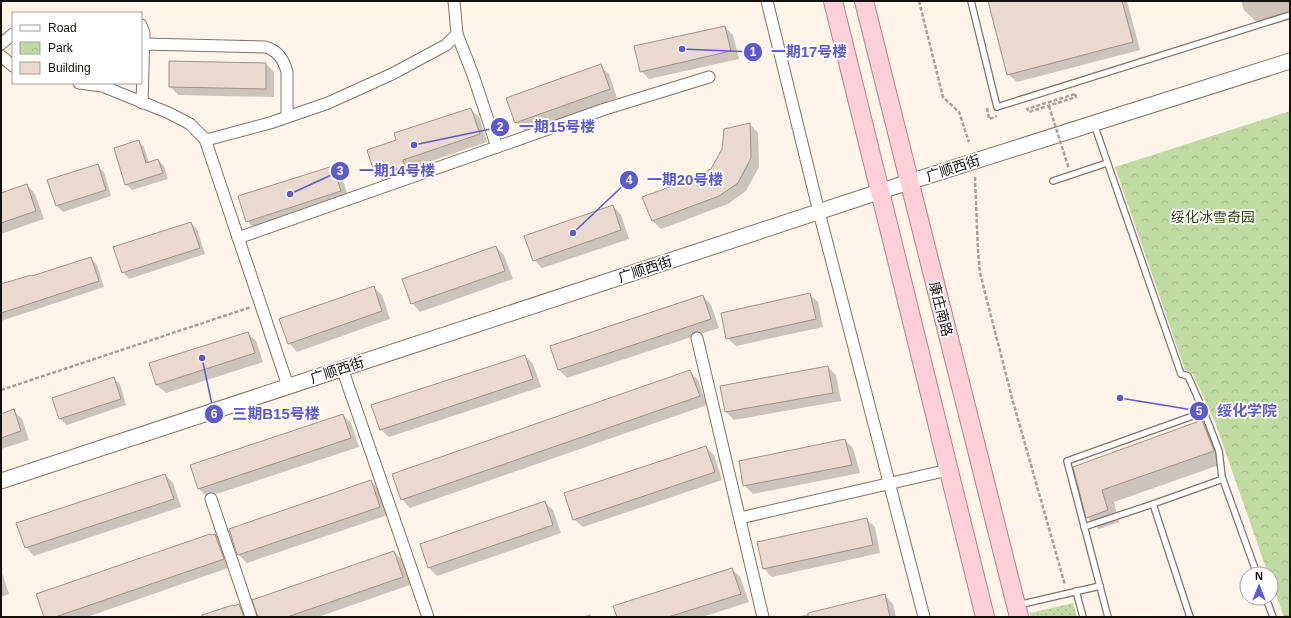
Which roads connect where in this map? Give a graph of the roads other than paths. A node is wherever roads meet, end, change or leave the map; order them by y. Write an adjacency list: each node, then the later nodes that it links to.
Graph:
1 (454, 1): 8 (street)
2 (767, 1): 26 (street)
3 (833, 1): 25 (highway)
4 (864, 1): 24 (highway, 康庄南路)
5 (971, 1): 6 (lane)
6 (1290, 15)
7 (142, 28): 11 (street)
8 (457, 34): 18 (street); 21 (street)
9 (12, 35): 10 (street)
10 (1, 44)
11 (144, 44): 17 (street); 18 (street)
12 (1, 56): 14 (street)
13 (1290, 61): 19 (main road, 广顺西街)
14 (12, 65)
15 (709, 77): 21 (street)
16 (87, 84): 17 (street)
17 (142, 103): 20 (street)
18 (287, 117): 20 (street)
19 (1094, 123): 22 (lane); 24 (main road, 广顺西街)
20 (205, 139): 27 (street)
21 (497, 147): 27 (street)
22 (1107, 163): 23 (lane); 31 (lane)
23 (1053, 181)
24 (909, 182): 25 (main road, 广顺西街); 44 (highway, 康庄南路)
25 (880, 192): 26 (main road, 广顺西街); 32 (highway)
26 (819, 212): 29 (main road, 广顺西街); 35 (street)
27 (238, 238): 30 (street)
28 (697, 338): 38 (street)
29 (342, 368): 30 (main road, 广顺西街); 46 (street)
30 (288, 386): 34 (main road, 广顺西街)
31 (1204, 412): 33 (lane); 39 (lane)
32 (948, 470): 35 (street); 49 (highway)
33 (1223, 478): 37 (lane); 40 (lane)
34 (1, 481)
35 (890, 484): 38 (street); 48 (street)
36 (211, 499): 45 (street)
37 (1153, 504): 39 (lane); 52 (lane)
38 (740, 518): 47 (street)
39 (1084, 527): 41 (lane)
40 (1254, 566)
41 (1100, 586): 42 (lane); 51 (lane)
42 (1076, 591): 44 (lane); 50 (lane)
43 (1269, 606): 53 (lane)
44 (1017, 611)
45 (251, 617)
46 (428, 617)
47 (763, 617)
48 (924, 617)
49 (984, 617)
50 (1083, 617)
51 (1108, 617)
52 (1190, 617)
53 (1272, 617)

